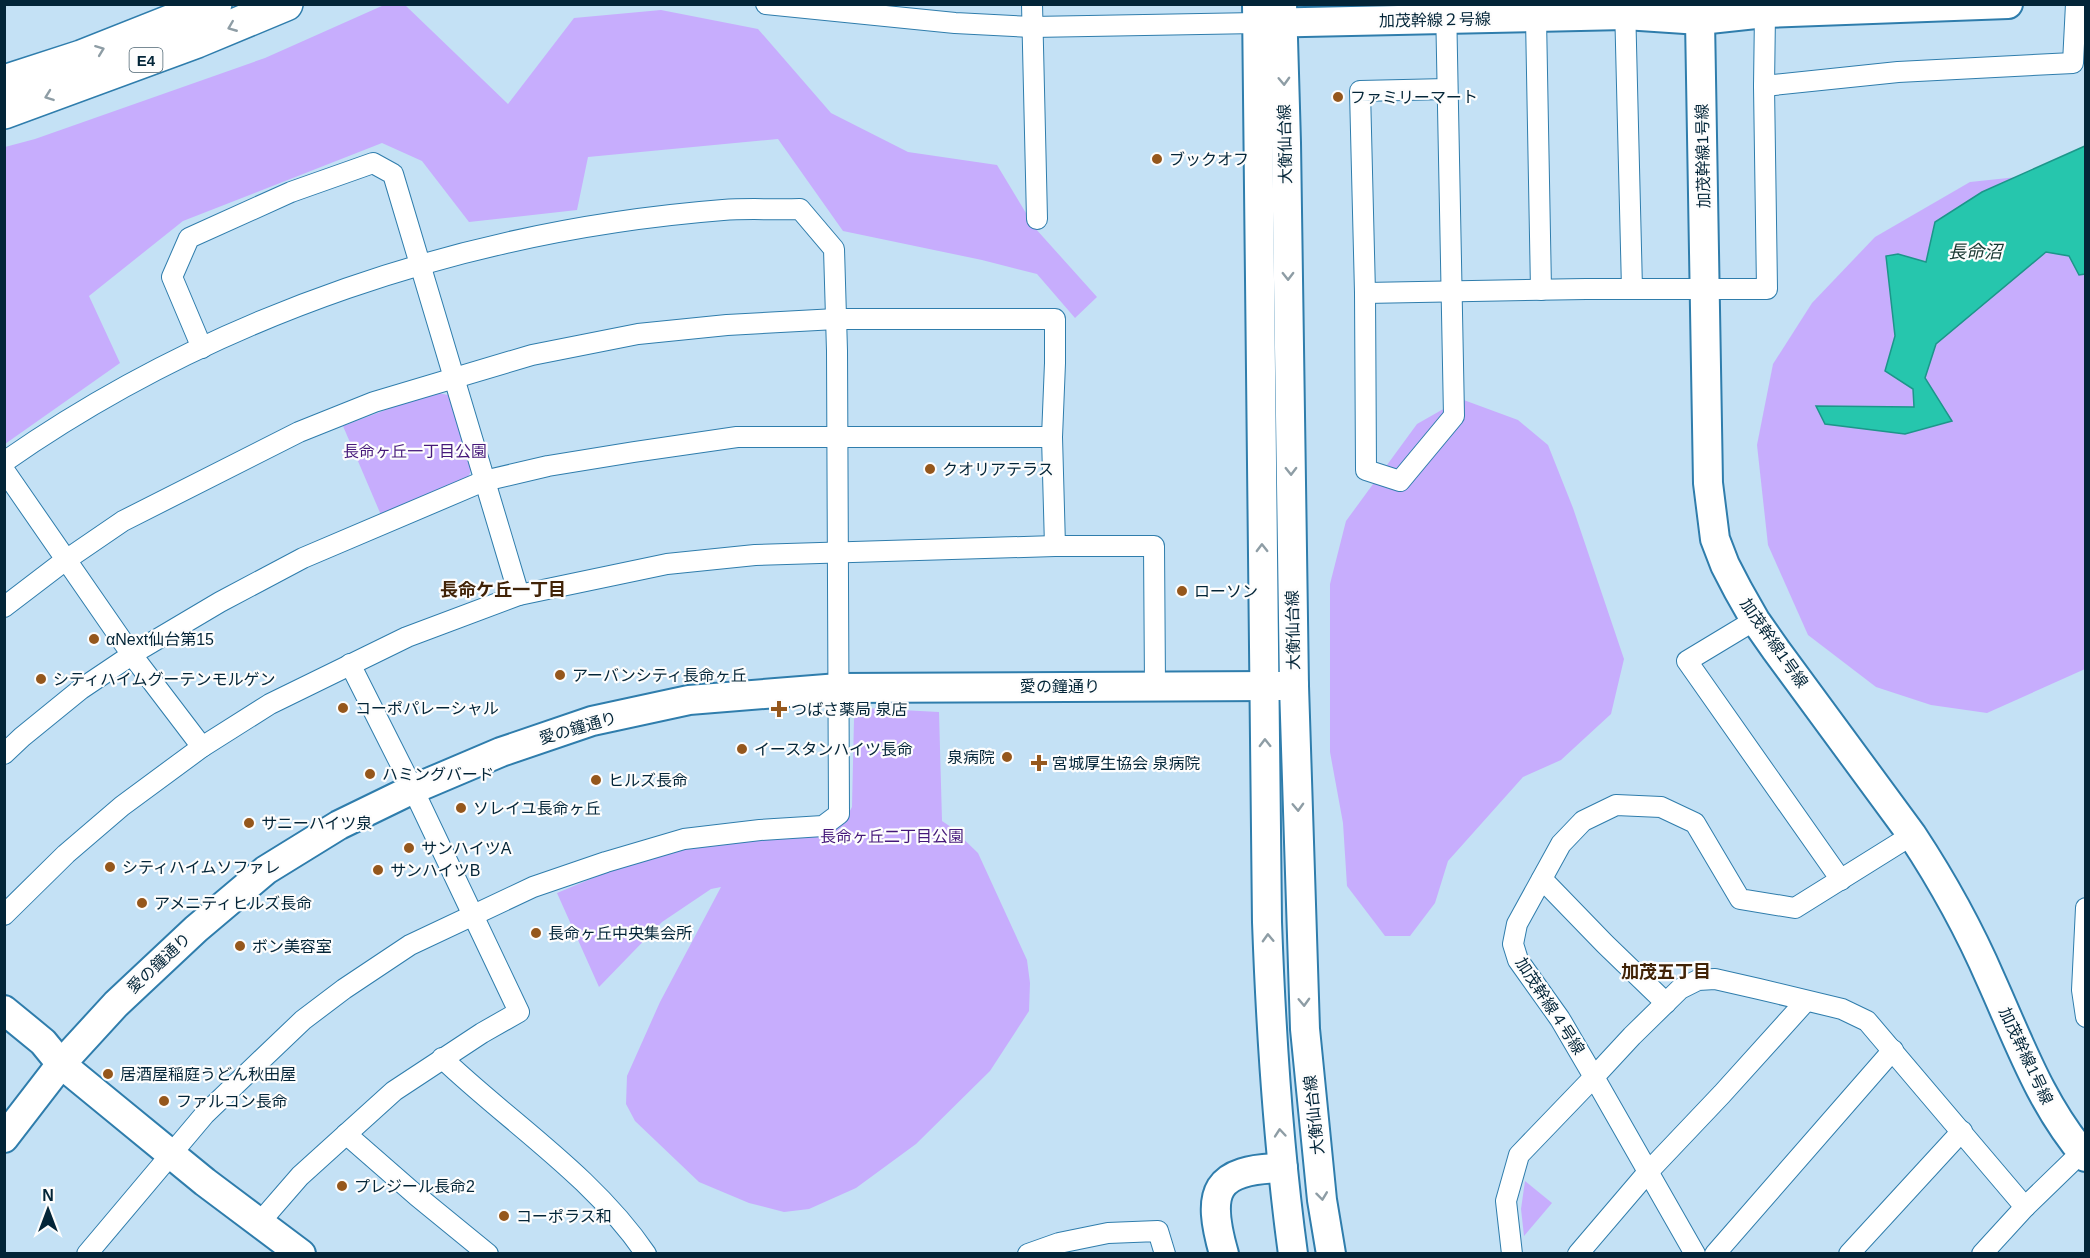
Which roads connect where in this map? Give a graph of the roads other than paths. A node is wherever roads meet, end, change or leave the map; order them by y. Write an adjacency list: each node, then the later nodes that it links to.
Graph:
1 (215, 4): 14 (highway, E4, one-way to 1)
2 (286, 4): 17 (highway, E4, one-way to 17)
3 (766, 4): 13 (street)
4 (1032, 4): 13 (street)
5 (2008, 4): 10 (street, 加茂幹線２号線)
6 (2076, 4): 15 (street)
7 (1625, 10): 11 (street, 加茂幹線２号線); 12 (street, 加茂幹線２号線); 20 (street)
8 (1446, 12): 9 (street, 加茂幹線２号線); 11 (street, 加茂幹線２号線); 16 (street)
9 (1269, 14): 13 (street); 41 (street, 大衡仙台線, one-way to 9); 43 (street, 大衡仙台線, one-way to 43)
10 (1765, 14): 12 (street, 加茂幹線２号線); 15 (street)
11 (1536, 18): 21 (street)
12 (1700, 20): 22 (street, 加茂幹線1号線)
13 (1032, 27): 18 (street)
14 (4, 82)
15 (1764, 86): 22 (street)
16 (1447, 90): 23 (street); 24 (street)
17 (4, 112)
18 (1037, 219)
19 (420, 265): 25 (street); 26 (street); 26 (street); 27 (street)
20 (1632, 289): 21 (street); 22 (street)
21 (1541, 290): 23 (street)
22 (1705, 290): 38 (street, 加茂幹線1号線)
23 (1452, 291): 24 (street); 24 (street)
24 (1365, 293)
25 (836, 319): 27 (street); 28 (street); 29 (street)
26 (202, 348): 30 (street)
27 (454, 376): 32 (street); 35 (street)
28 (837, 437): 29 (street); 32 (street); 34 (street)
29 (1052, 438): 33 (street)
30 (4, 462)
31 (4, 470): 35 (street)
32 (484, 481): 36 (street); 39 (street)
33 (1055, 546): 34 (street); 42 (street)
34 (837, 552): 36 (street); 44 (street)
35 (66, 560): 37 (street); 39 (street)
36 (519, 595): 40 (street)
37 (4, 607)
38 (1755, 620): 48 (street, 加茂幹線1号線); 50 (street)
39 (132, 655): 45 (street); 46 (street)
40 (350, 664): 45 (street); 47 (street)
41 (1263, 685): 42 (street, 愛の鐘通り); 43 (street, 愛の鐘通り); 67 (street, 大衡仙台線, one-way to 41)
42 (1155, 686): 44 (street, 愛の鐘通り)
43 (1294, 686): 79 (street, 大衡仙台線, one-way to 79)
44 (839, 688): 47 (street, 愛の鐘通り); 53 (street)
45 (202, 747): 52 (street)
46 (4, 754)
47 (413, 789): 53 (street); 60 (street, 愛の鐘通り)
48 (1912, 836): 50 (street, 加茂幹線４号線); 66 (street, 加茂幹線1号線)
49 (1542, 879): 50 (street, 加茂幹線４号線); 55 (street); 61 (street, 加茂幹線４号線)
50 (1841, 880)
51 (2085, 908): 57 (street)
52 (4, 915)
53 (473, 915): 59 (street); 65 (street)
54 (1806, 1001): 55 (street); 58 (street); 68 (street)
55 (1666, 1003): 61 (street)
56 (4, 1010): 60 (street)
57 (2085, 1017)
58 (1893, 1050): 62 (street); 83 (street)
59 (442, 1058): 63 (street); 74 (street)
60 (61, 1064): 64 (street, 愛の鐘通り); 65 (street)
61 (1594, 1077): 68 (street); 80 (street)
62 (1962, 1131): 69 (street); 84 (street)
63 (346, 1134): 70 (street); 73 (street)
64 (4, 1138)
65 (170, 1153): 70 (street); 71 (street)
66 (2084, 1153): 69 (street)
67 (1283, 1168): 77 (street); 78 (street, 大衡仙台線)
68 (1648, 1172): 81 (street); 82 (street)
69 (2025, 1207): 85 (street)
70 (260, 1222): 72 (street)
71 (95, 1251)
72 (301, 1254)
73 (488, 1254)
74 (646, 1254)
75 (1028, 1254): 76 (street)
76 (1165, 1254)
77 (1224, 1254)
78 (1293, 1254)
79 (1331, 1254)
80 (1512, 1254)
81 (1578, 1254)
82 (1695, 1254)
83 (1715, 1254)
84 (1849, 1254)
85 (1982, 1254)

